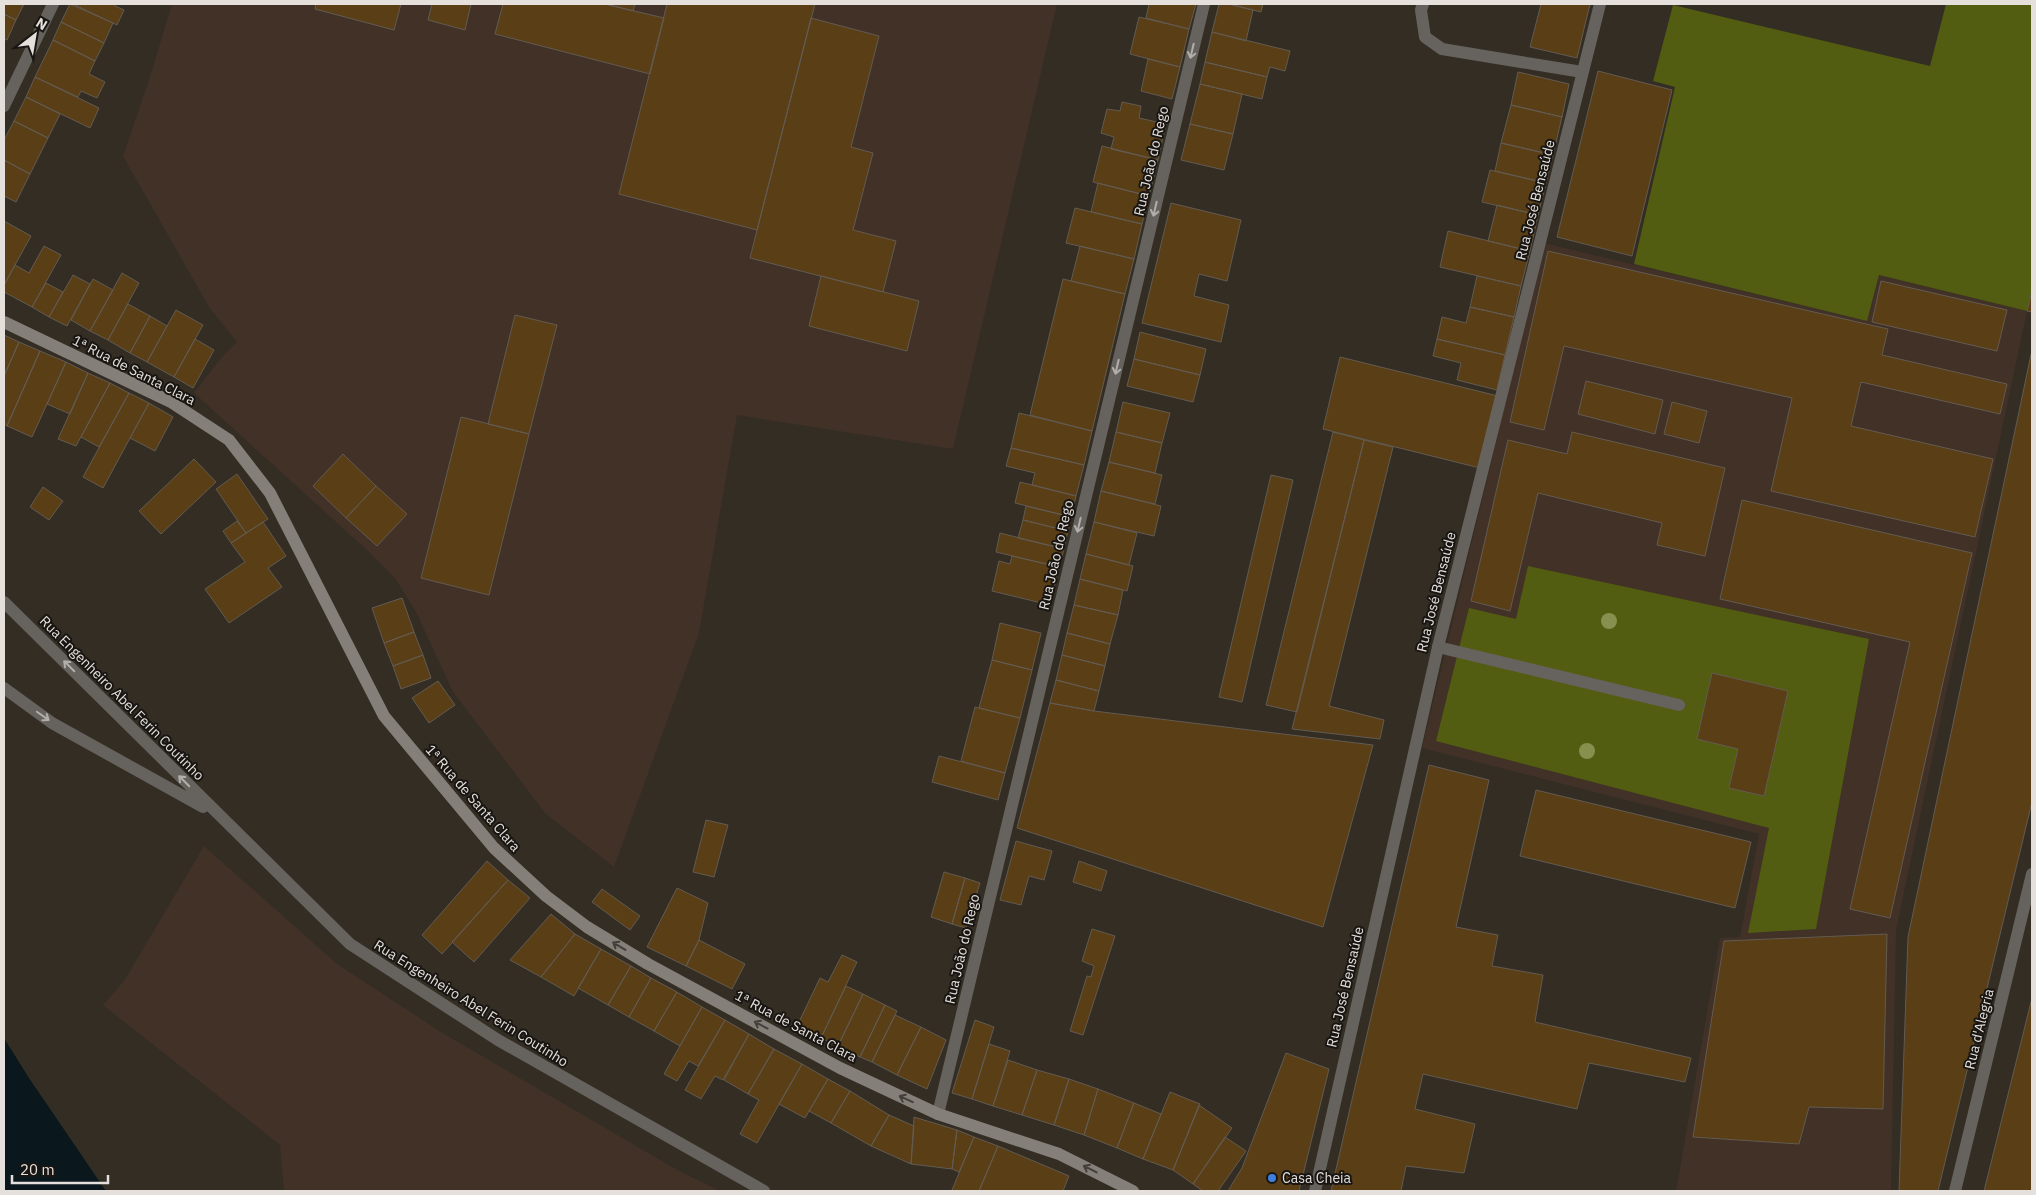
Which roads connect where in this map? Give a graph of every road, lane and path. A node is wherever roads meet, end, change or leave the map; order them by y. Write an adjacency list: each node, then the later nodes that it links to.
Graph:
1 (53, 4): 6 (street)
2 (1204, 4): 14 (street, Rua João do Rego, one-way to 14)
3 (1423, 4): 5 (street)
4 (1600, 4): 5 (street, Rua José Bensaúde)
5 (1582, 72): 9 (street, Rua José Bensaúde)
6 (4, 106)
7 (4, 322): 14 (main road, 1ª Rua de Santa Clara, one-way to 7)
8 (4, 602): 12 (street, Rua Engenheiro Abel Ferin Coutinho, one-way to 8)
9 (1438, 647): 11 (street); 17 (street, Rua José Bensaúde)
10 (4, 688): 12 (street, Rua Engenheiro Abel Ferin Coutinho, one-way to 12)
11 (1679, 704)
12 (218, 816): 15 (street, Rua Engenheiro Abel Ferin Coutinho)
13 (2032, 874): 18 (street, Rua d'Alegria)
14 (938, 1114): 16 (main road, 1ª Rua de Santa Clara, one-way to 14)
15 (764, 1191)
16 (1133, 1191)
17 (1315, 1191)
18 (1955, 1191)

